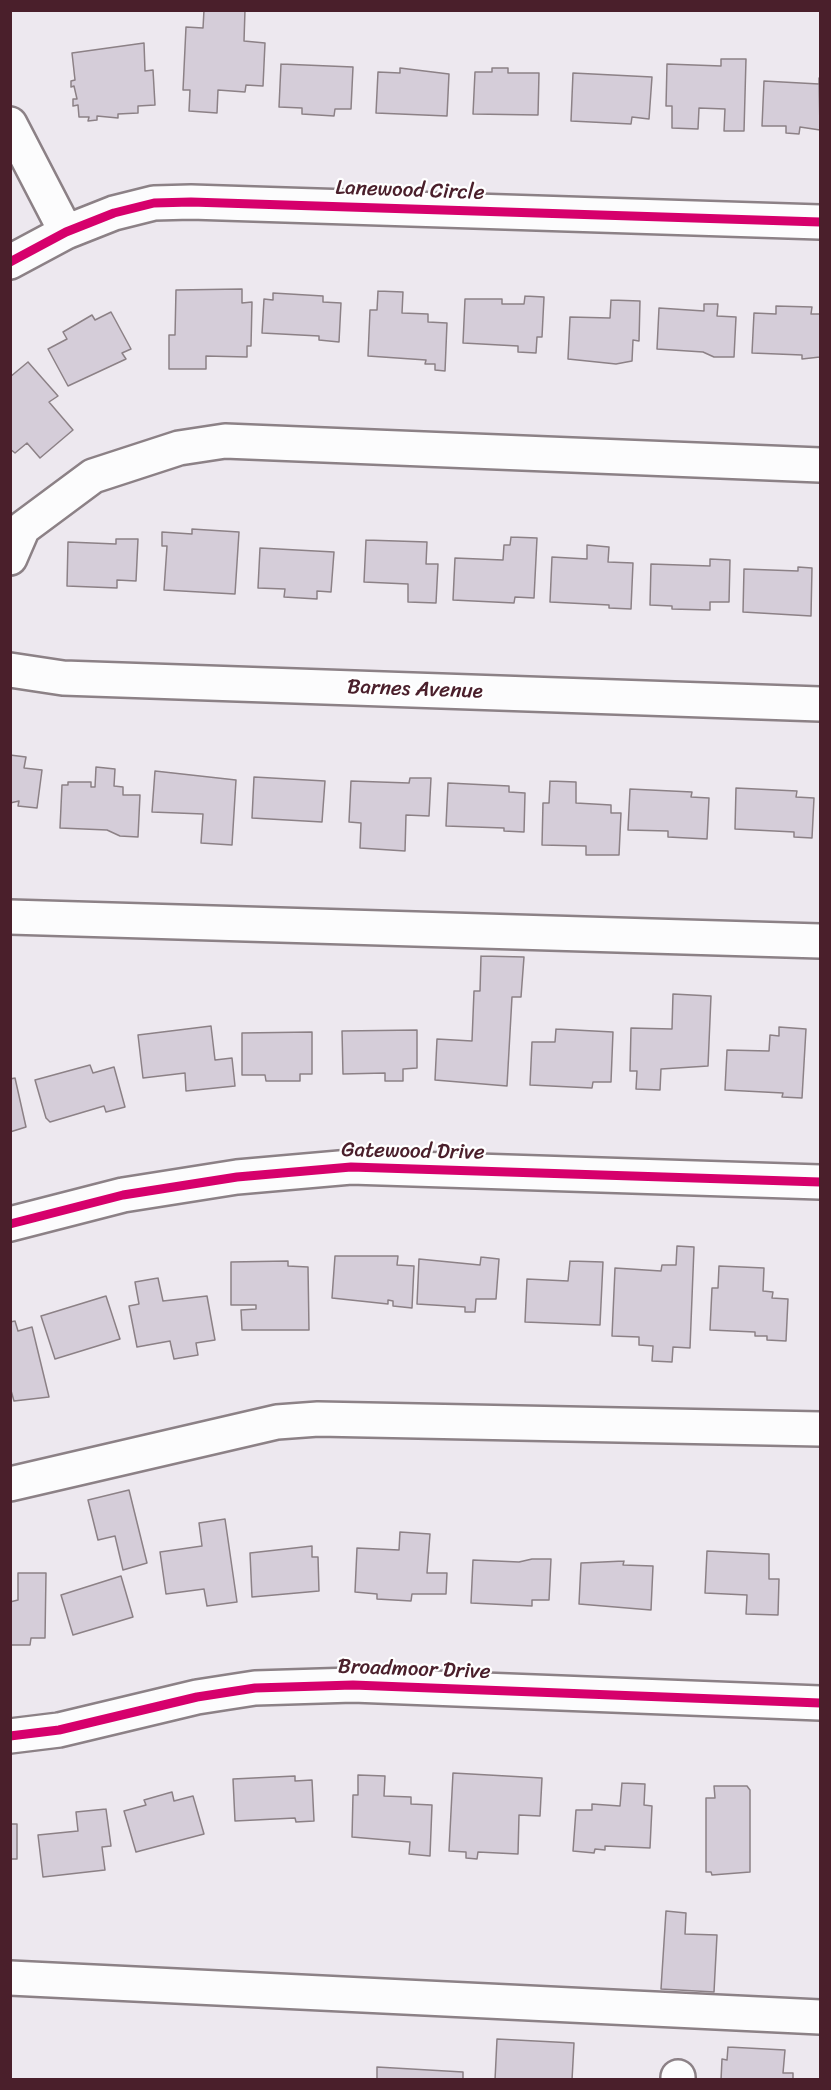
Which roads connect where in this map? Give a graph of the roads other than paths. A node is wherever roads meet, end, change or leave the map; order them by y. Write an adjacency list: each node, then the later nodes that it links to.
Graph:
1 (10, 124): 3 (street)
2 (820, 222): 3 (street, Lanewood Circle)
3 (66, 232): 4 (street, Lanewood Circle)
4 (10, 262)
5 (820, 465): 6 (street)
6 (10, 558)
7 (10, 670): 8 (street, Barnes Avenue)
8 (820, 704)
9 (10, 917): 10 (street)
10 (820, 941)
11 (820, 1182): 12 (street, Gatewood Drive)
12 (10, 1224)
13 (820, 1429): 14 (street)
14 (10, 1484)
15 (820, 1703): 16 (street, Broadmoor Drive)
16 (10, 1736)
17 (10, 1978): 18 (street)
18 (820, 2017)

